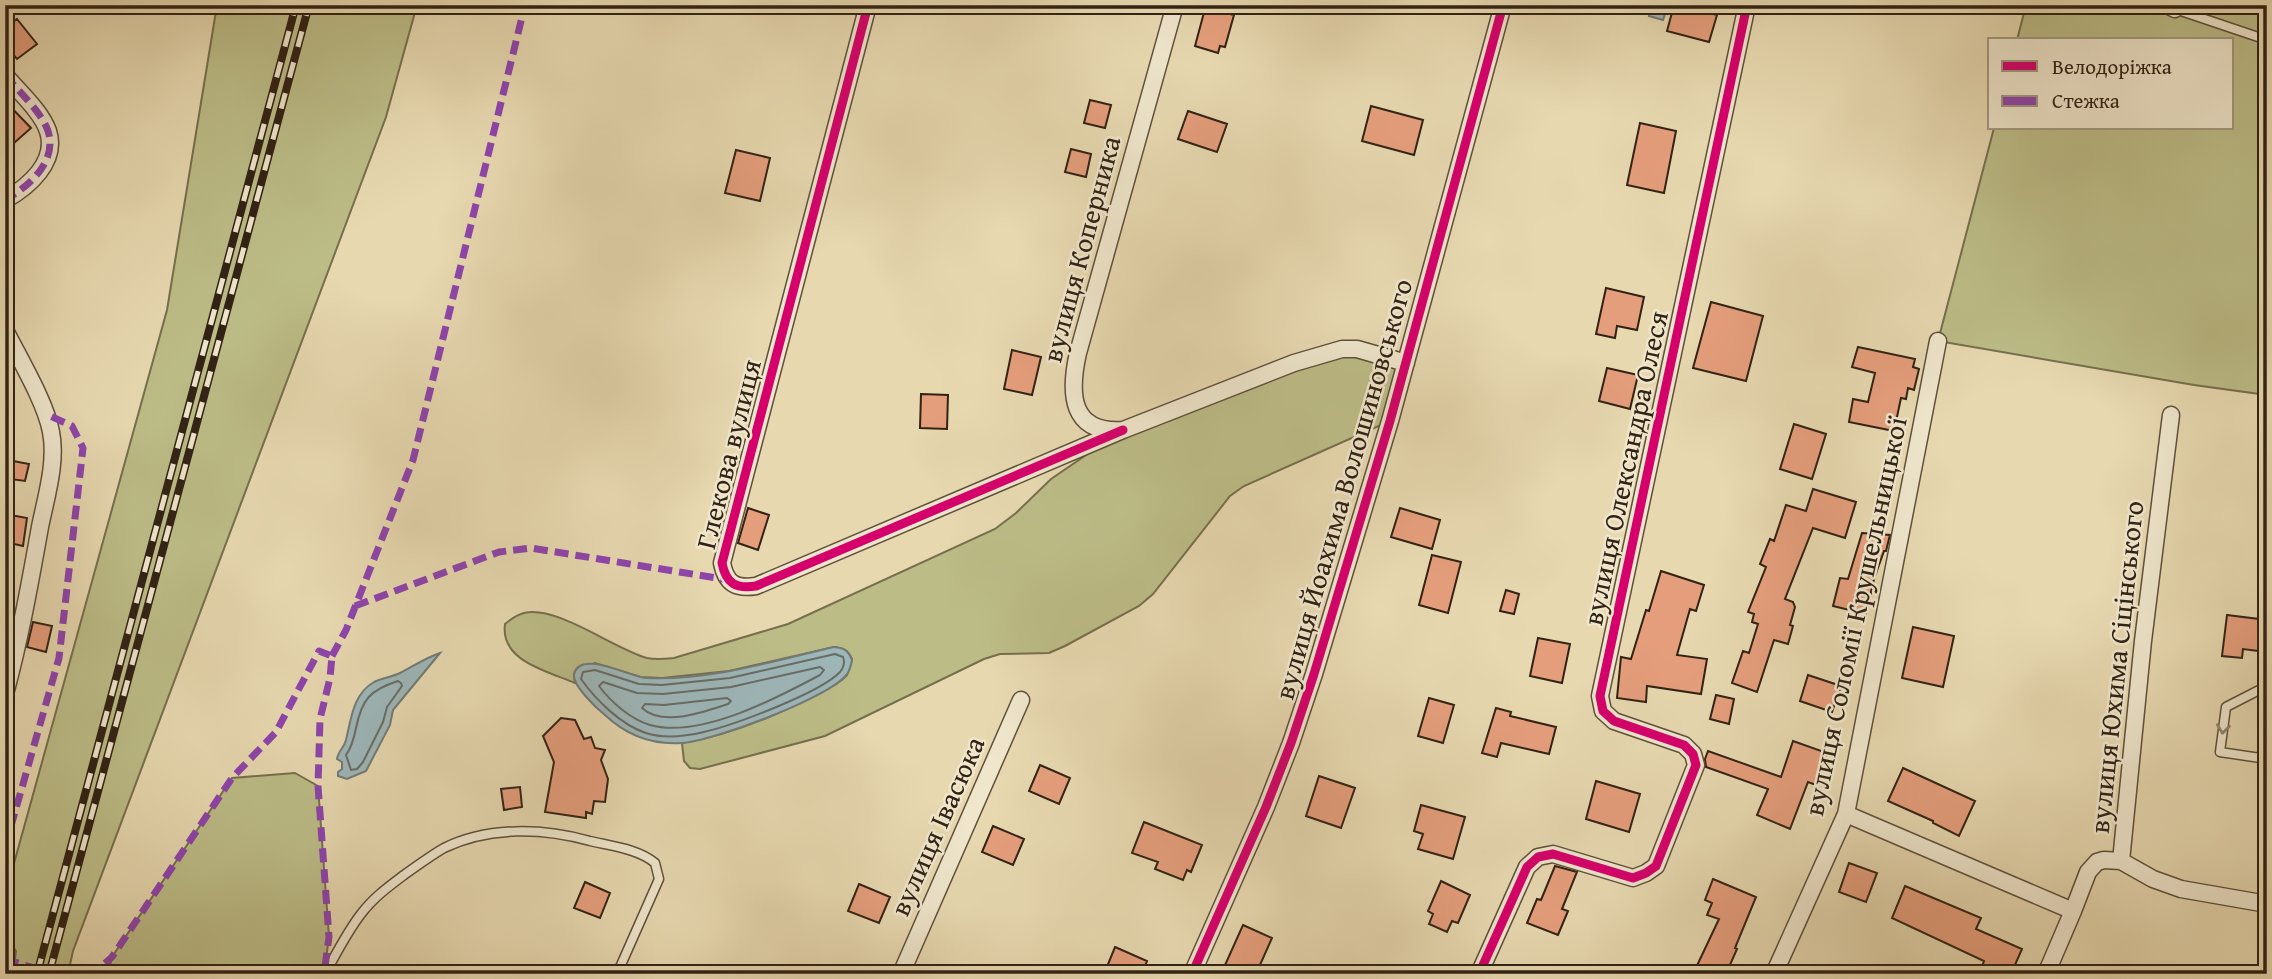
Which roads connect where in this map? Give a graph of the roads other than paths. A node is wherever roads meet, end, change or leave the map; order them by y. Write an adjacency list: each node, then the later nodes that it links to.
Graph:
1 (868, 5): 13 (street, Глекова вулиця)
2 (1175, 5): 13 (street, вулиця Коперника)
3 (1503, 5): 11 (street, вулиця Йоахима Волошиновського)
4 (1747, 5): 26 (street, вулиця Олександра Олеся)
5 (2171, 7): 6 (lane)
6 (2267, 40)
7 (5, 75): 8 (street)
8 (5, 200)
9 (5, 330): 15 (street)
10 (1938, 341): 18 (street, вулиця Соломії Крушельницької)
11 (1406, 363): 13 (street); 25 (street, вулиця Йоахима Волошиновського)
12 (2171, 415): 19 (street, вулиця Юхима Сіцінського)
13 (1123, 430)
14 (2267, 686): 17 (lane, one-way to 17)
15 (5, 694)
16 (1021, 699): 24 (street, вулиця Івасюка)
17 (2267, 759)
18 (1846, 814): 21 (street); 27 (street, вулиця Соломії Крушельницької)
19 (2121, 861): 20 (street); 21 (street, вулиця Юхима Сіцінського)
20 (2267, 904)
21 (2074, 911): 28 (street, вулиця Юхима Сіцінського)
22 (325, 974): 23 (lane)
23 (617, 974)
24 (901, 974)
25 (1192, 974)
26 (1479, 974)
27 (1774, 974)
28 (2046, 974)

